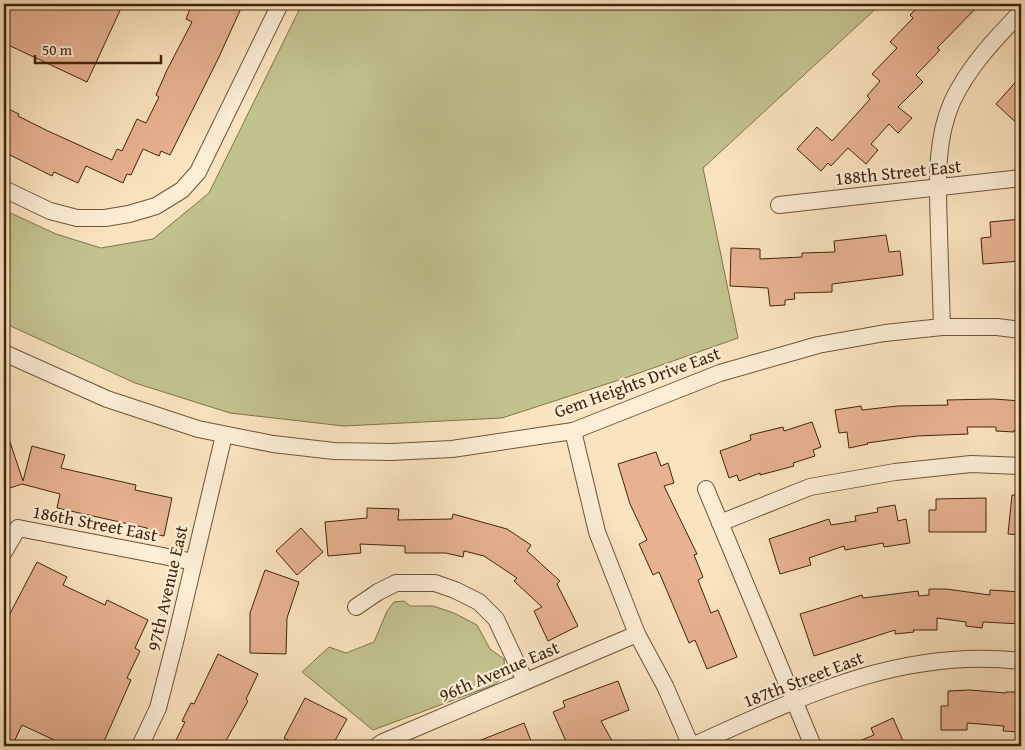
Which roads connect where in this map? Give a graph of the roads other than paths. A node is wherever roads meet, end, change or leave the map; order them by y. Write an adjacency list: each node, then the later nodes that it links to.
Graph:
1 (280, 4): 5 (street)
2 (1021, 12): 4 (street)
3 (1021, 178): 4 (street, 188th Street East)
4 (938, 188): 6 (street, 188th Street East); 7 (street)
5 (4, 189)
6 (779, 205)
7 (942, 327): 8 (street, Gem Heights Drive East); 10 (street, Gem Heights Drive East)
8 (1021, 330)
9 (4, 353): 11 (street, Gem Heights Drive East)
10 (573, 431): 11 (street, Gem Heights Drive East); 18 (street)
11 (224, 435): 16 (street, 97th Avenue East)
12 (1021, 466): 14 (street)
13 (706, 489): 14 (street)
14 (720, 523): 21 (street)
15 (4, 552): 16 (street, 186th Street East)
16 (194, 562): 22 (street, 97th Avenue East)
17 (356, 606): 20 (street)
18 (637, 634): 20 (street, 96th Avenue East); 24 (street)
19 (1021, 661): 21 (street, 187th Street East)
20 (525, 681): 23 (street, 96th Avenue East)
21 (794, 700): 24 (street, 187th Street East); 25 (street)
22 (140, 746)
23 (377, 746)
24 (692, 746)
25 (813, 746)

